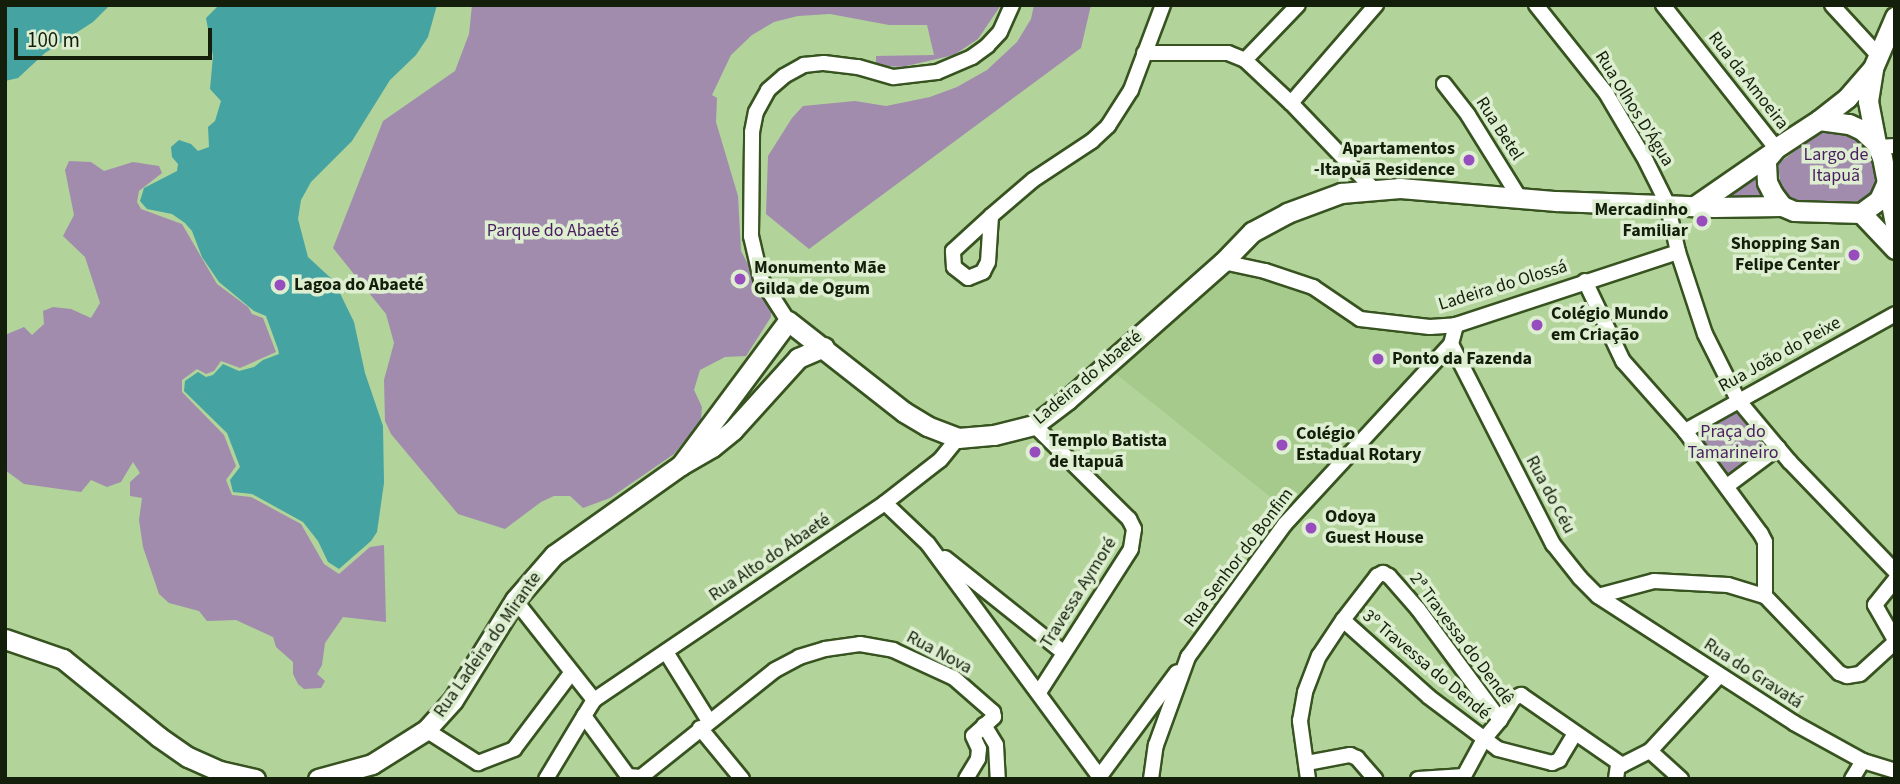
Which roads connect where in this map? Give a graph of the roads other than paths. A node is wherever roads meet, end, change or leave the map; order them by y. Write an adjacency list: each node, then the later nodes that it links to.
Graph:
1 (1012, 5): 31 (street, Ladeira do Abaeté)
2 (1163, 5): 9 (street)
3 (1298, 5): 10 (street)
4 (1377, 5): 13 (street)
5 (1536, 5): 20 (street, Rua Olhos D'Água)
6 (1663, 5): 16 (street, Rua da Amoeira)
7 (1832, 5): 11 (street)
8 (1895, 17): 11 (street)
9 (1144, 53): 10 (street); 24 (street)
10 (1245, 60): 13 (street)
11 (1876, 62): 14 (street); 15 (street)
12 (1444, 84): 19 (street, Rua Betel)
13 (1292, 103): 18 (street)
14 (1819, 120): 15 (street); 16 (street)
15 (1883, 145): 17 (street)
16 (1773, 150): 21 (street); 22 (street)
17 (1886, 184): 23 (street); 25 (street)
18 (1375, 191): 19 (street, Ladeira do Abaeté); 28 (street, Ladeira do Abaeté)
19 (1519, 197): 20 (street, Ladeira do Abaeté)
20 (1667, 203): 21 (street, Ladeira do Abaeté); 27 (street, Rua Olhos D'Água)
21 (1696, 205): 22 (street, Ladeira do Abaeté)
22 (1782, 206): 23 (street)
23 (1861, 213): 26 (street)
24 (991, 216)
25 (1895, 224)
26 (1895, 249)
27 (1678, 252): 29 (street, Ladeira do Olossá); 35 (street, Rua Olhos D'Água)
28 (1223, 262): 32 (street, Ladeira do Olossá); 37 (street, Ladeira do Abaeté)
29 (1585, 281): 32 (street, Ladeira do Olossá); 39 (street)
30 (1895, 314): 35 (street, Rua João do Peixe)
31 (788, 321): 34 (street, Ladeira do Abaeté); 36 (street, Rua Ladeira do Mirante)
32 (1456, 324): 33 (street, Rua Senhor do Bonfim)
33 (1451, 344): 48 (street, Rua do Céu); 56 (street, Rua Senhor do Bonfim)
34 (816, 350): 38 (street, Rua Ladeira do Mirante); 40 (street, Ladeira do Abaeté)
35 (1738, 400): 39 (street, Rua João do Peixe); 41 (street, Rua Olhos D'Água)
36 (714, 417): 38 (street); 42 (street, Rua Ladeira do Mirante)
37 (1034, 425): 40 (street, Ladeira do Abaeté); 55 (street, Travessa Aymoré)
38 (733, 430): 42 (street, Rua Ladeira do Mirante)
39 (1685, 431): 43 (street)
40 (958, 438): 44 (street, Rua Alto do Abaeté)
41 (1778, 448): 43 (street); 46 (street, Rua Olhos D'Água)
42 (681, 465): 50 (street, Rua Ladeira do Mirante)
43 (1727, 486): 49 (street)
44 (885, 503): 45 (street); 54 (street, Rua Alto do Abaeté)
45 (928, 544): 55 (street); 59 (street)
46 (1895, 571)
47 (1895, 580): 53 (street)
48 (1598, 596): 49 (street); 58 (street, Rua do Gravatá)
49 (1765, 596): 53 (street)
50 (515, 600): 57 (street); 65 (street, Rua Ladeira do Mirante)
51 (1343, 620): 62 (street, 2ª Travessa do Dendê); 67 (street, 3º Travessa do Dendé); 70 (street)
52 (5, 639): 75 (street)
53 (1895, 641)
54 (666, 652): 60 (street, Rua Alto do Abaeté); 64 (street)
55 (1064, 653): 59 (street, Travessa Aymoré)
56 (1188, 657): 73 (street, Rua Senhor do Bonfim); 81 (street, Rua Senhor do Bonfim)
57 (572, 672): 60 (street); 65 (street)
58 (1719, 676): 68 (street); 69 (street, Rua do Gravatá)
59 (1040, 691): 73 (street)
60 (594, 700): 61 (street)
61 (584, 716): 64 (street, Rua Nova); 77 (street)
62 (1500, 720): 66 (street); 67 (street, 2ª Travessa do Dendê)
63 (989, 721): 64 (street, Rua Nova); 79 (street); 80 (street)
64 (705, 725): 78 (street)
65 (426, 730): 76 (street, Rua Ladeira do Mirante)
66 (1575, 733): 67 (street, 3º Travessa do Dendé); 71 (street)
67 (1484, 739): 74 (street, 2ª Travessa do Dendê)
68 (1644, 754): 71 (street); 85 (street)
69 (1863, 761): 72 (street, Rua do Gravatá); 86 (street)
70 (1307, 763): 82 (street); 83 (street)
71 (1617, 771)
72 (1895, 771)
73 (1101, 777)
74 (1458, 778): 84 (street)
75 (255, 779)
76 (318, 779)
77 (546, 779)
78 (741, 779)
79 (966, 779)
80 (998, 779)
81 (1151, 779)
82 (1308, 779)
83 (1375, 779)
84 (1418, 779)
85 (1681, 779)
86 (1852, 779)

